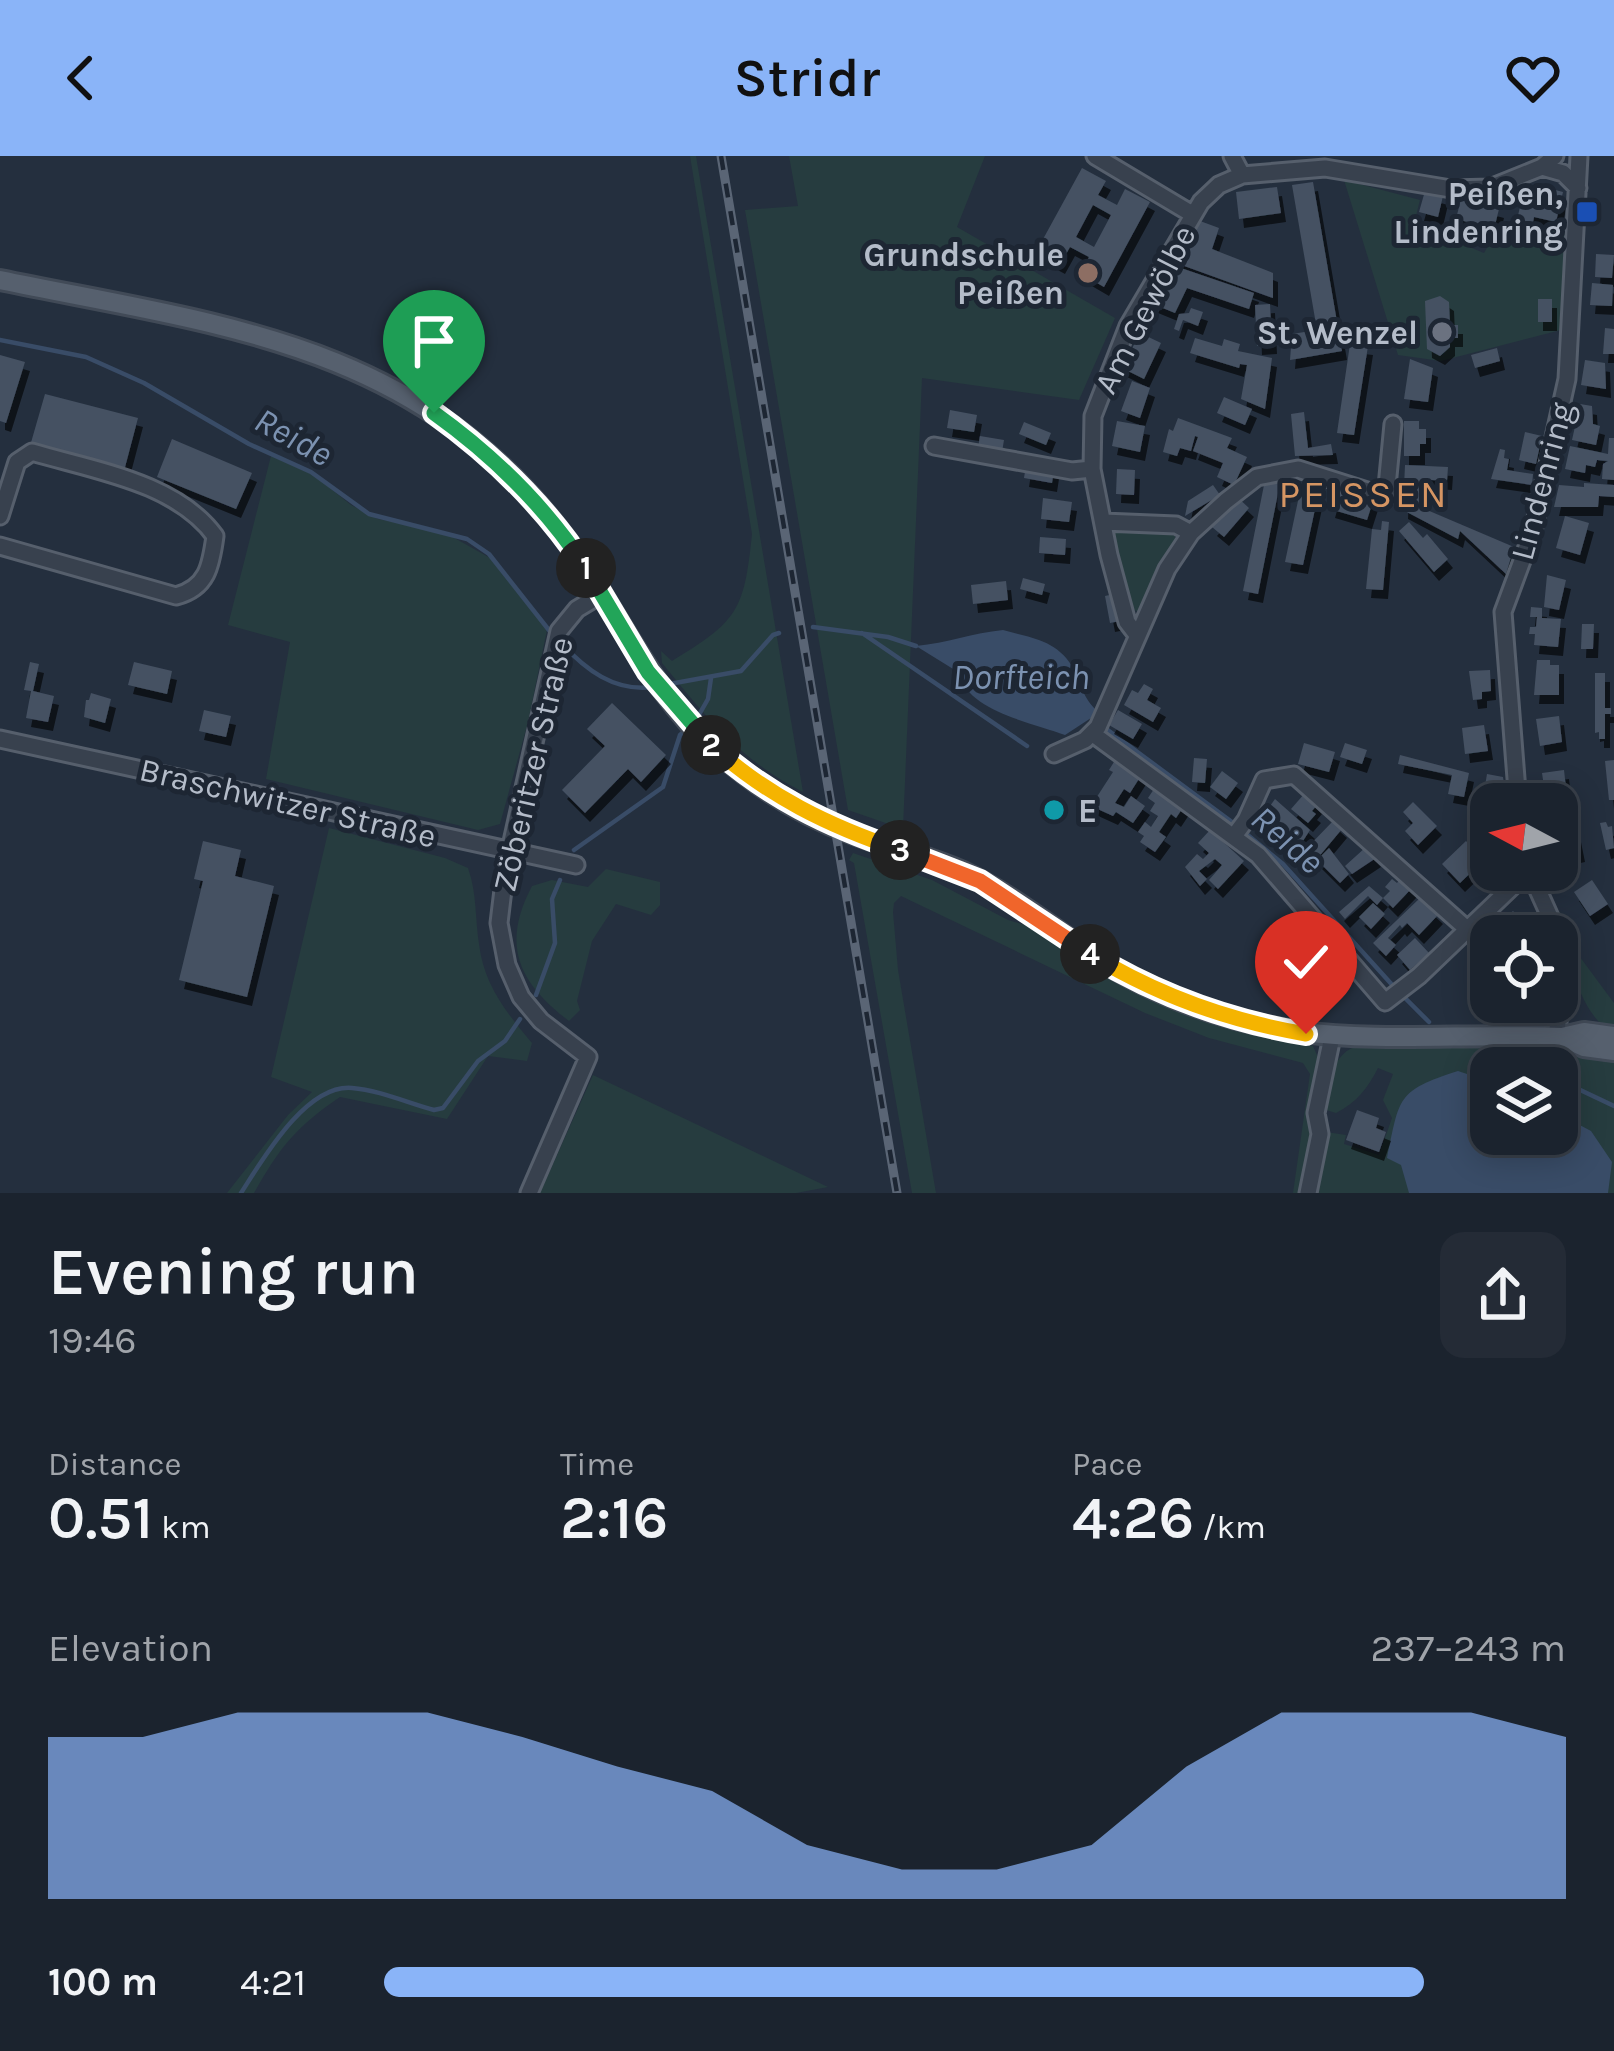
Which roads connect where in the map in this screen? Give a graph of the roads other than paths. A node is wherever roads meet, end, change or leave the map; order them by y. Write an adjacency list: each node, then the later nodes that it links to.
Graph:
1 (1095, 156): 8 (street)
2 (1232, 156): 6 (street)
3 (1579, 156): 7 (street, Lindenring)
4 (1548, 161): 5 (street); 7 (street)
5 (1326, 162): 6 (street)
6 (1243, 175): 8 (street, Am Gewölbe)
7 (1578, 188): 22 (street, Lindenring)
8 (1192, 214): 12 (street, Am Gewölbe)
9 (0, 280): 17 (main road)
10 (1393, 424): 15 (street)
11 (934, 446): 12 (street)
12 (1093, 469): 14 (street, Am Gewölbe)
13 (0, 516): 16 (street)
14 (1103, 522): 15 (street); 18 (street, Am Gewölbe)
15 (1191, 533): 18 (street)
16 (0, 546)
17 (602, 594): 24 (street, Zöberitzer Straße); 30 (main road)
18 (1137, 634): 19 (street)
19 (1098, 727): 21 (street); 23 (street)
20 (0, 739): 24 (street, Braschwitzer Straße)
21 (1054, 754)
22 (1516, 783)
23 (1239, 829): 28 (street); 28 (street)
24 (510, 852): 25 (street, Braschwitzer Straße); 33 (street, Zöberitzer Straße)
25 (576, 865)
26 (1508, 891): 28 (street)
27 (1538, 891): 31 (street)
28 (1467, 929)
29 (1614, 1036): 31 (main road)
30 (1332, 1037): 31 (main road); 34 (street)
31 (1559, 1037): 32 (main road)
32 (1614, 1051)
33 (529, 1193)
34 (1307, 1193)

